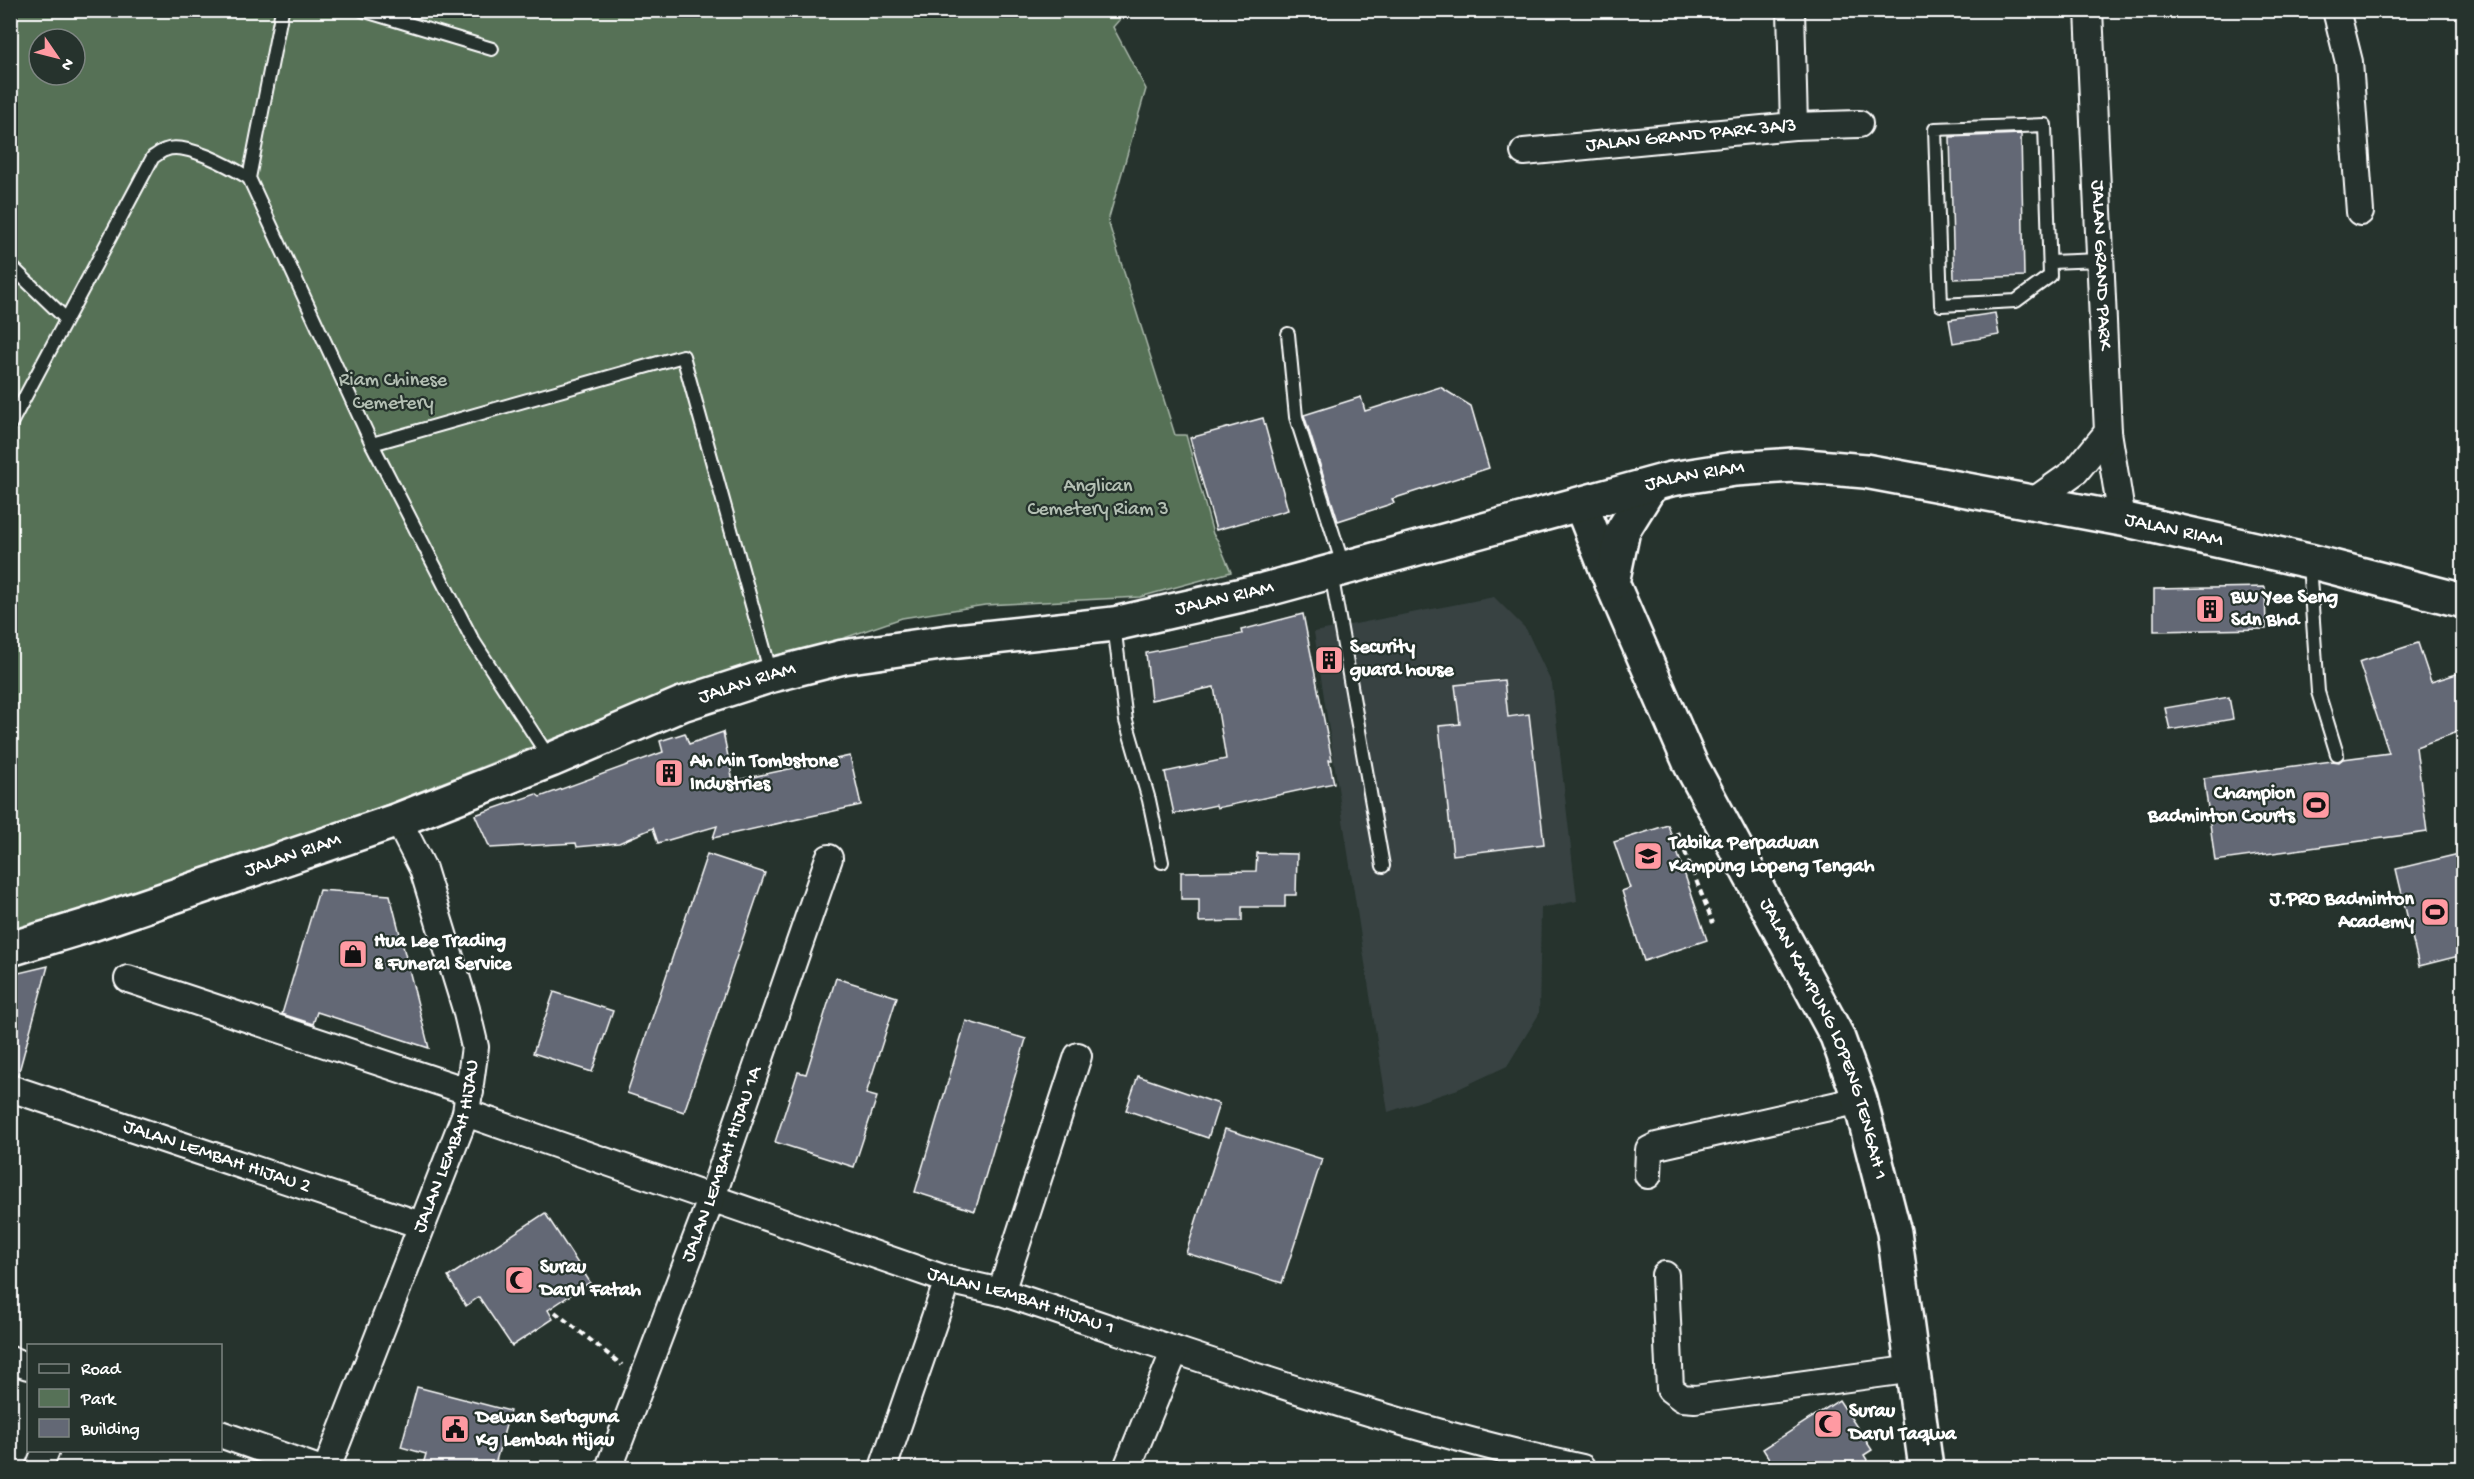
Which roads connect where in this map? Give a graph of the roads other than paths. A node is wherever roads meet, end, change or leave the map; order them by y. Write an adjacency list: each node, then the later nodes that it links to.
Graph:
1 (282, 10): 10 (lane)
2 (362, 10): 6 (lane)
3 (1791, 10): 8 (street)
4 (2089, 10): 12 (street, JALAN GRAND PARK)
5 (2336, 10): 11 (street)
6 (492, 49)
7 (1859, 124): 8 (street, JALAN GRAND PARK 3A/3)
8 (1794, 126): 9 (street, JALAN GRAND PARK 3A/3)
9 (1524, 152)
10 (249, 178): 15 (lane); 19 (lane)
11 (2360, 212)
12 (2100, 260): 13 (lane); 18 (street, JALAN GRAND PARK)
13 (2050, 262): 13 (lane)
14 (10, 266): 15 (lane)
15 (66, 319): 17 (lane)
16 (1288, 334): 26 (lane)
17 (10, 425)
18 (2108, 432): 21 (street); 24 (street, JALAN GRAND PARK)
19 (372, 444): 30 (lane); 32 (lane)
20 (1651, 485): 21 (main road, JALAN RIAM); 22 (main road, JALAN RIAM); 27 (main road)
21 (2031, 503): 24 (main road, JALAN RIAM)
22 (1581, 505): 23 (main road, JALAN RIAM); 27 (main road, JALAN KAMPUNG LOPENG TENGAH 1)
23 (1533, 518): 26 (main road, JALAN RIAM); 27 (main road)
24 (2122, 519): 25 (main road, JALAN RIAM)
25 (2309, 561): 28 (main road, JALAN RIAM); 31 (lane)
26 (1338, 571): 29 (main road, JALAN RIAM); 36 (lane)
27 (1612, 583): 41 (main road, JALAN KAMPUNG LOPENG TENGAH 1)
28 (2463, 601)
29 (1113, 624): 30 (main road, JALAN RIAM); 35 (lane)
30 (772, 675): 32 (main road, JALAN RIAM)
31 (2337, 754)
32 (550, 760): 33 (main road, JALAN RIAM)
33 (398, 820): 37 (main road, JALAN RIAM); 42 (street, JALAN LEMBAH HIJAU)
34 (829, 858): 44 (street, JALAN LEMBAH HIJAU 1A)
35 (1162, 862)
36 (1383, 866)
37 (14, 943)
38 (128, 979): 42 (street, JALAN LEMBAH HIJAU 1)
39 (1078, 1056): 48 (street)
40 (10, 1088): 45 (street, JALAN LEMBAH HIJAU 2)
41 (1860, 1100): 43 (street); 52 (main road, JALAN KAMPUNG LOPENG TENGAH 1)
42 (468, 1102): 44 (street, JALAN LEMBAH HIJAU 1); 45 (street, JALAN LEMBAH HIJAU)
43 (1648, 1175)
44 (712, 1197): 47 (street, JALAN LEMBAH HIJAU 1); 58 (street, JALAN LEMBAH HIJAU 1A)
45 (421, 1225): 57 (street, JALAN LEMBAH HIJAU)
46 (1665, 1275): 52 (street)
47 (948, 1280): 48 (street, JALAN LEMBAH HIJAU 1); 59 (street)
48 (1001, 1292): 49 (street, JALAN LEMBAH HIJAU 1)
49 (1175, 1350): 60 (street); 61 (street, JALAN LEMBAH HIJAU 1)
50 (10, 1360): 51 (street)
51 (27, 1366)
52 (1914, 1369): 62 (main road, JALAN KAMPUNG LOPENG TENGAH 1)
53 (222, 1435): 56 (street)
54 (45, 1452): 55 (street)
55 (39, 1468)
56 (316, 1468)
57 (327, 1468)
58 (609, 1468)
59 (883, 1468)
60 (1127, 1468)
61 (1582, 1468)
62 (1926, 1468)

